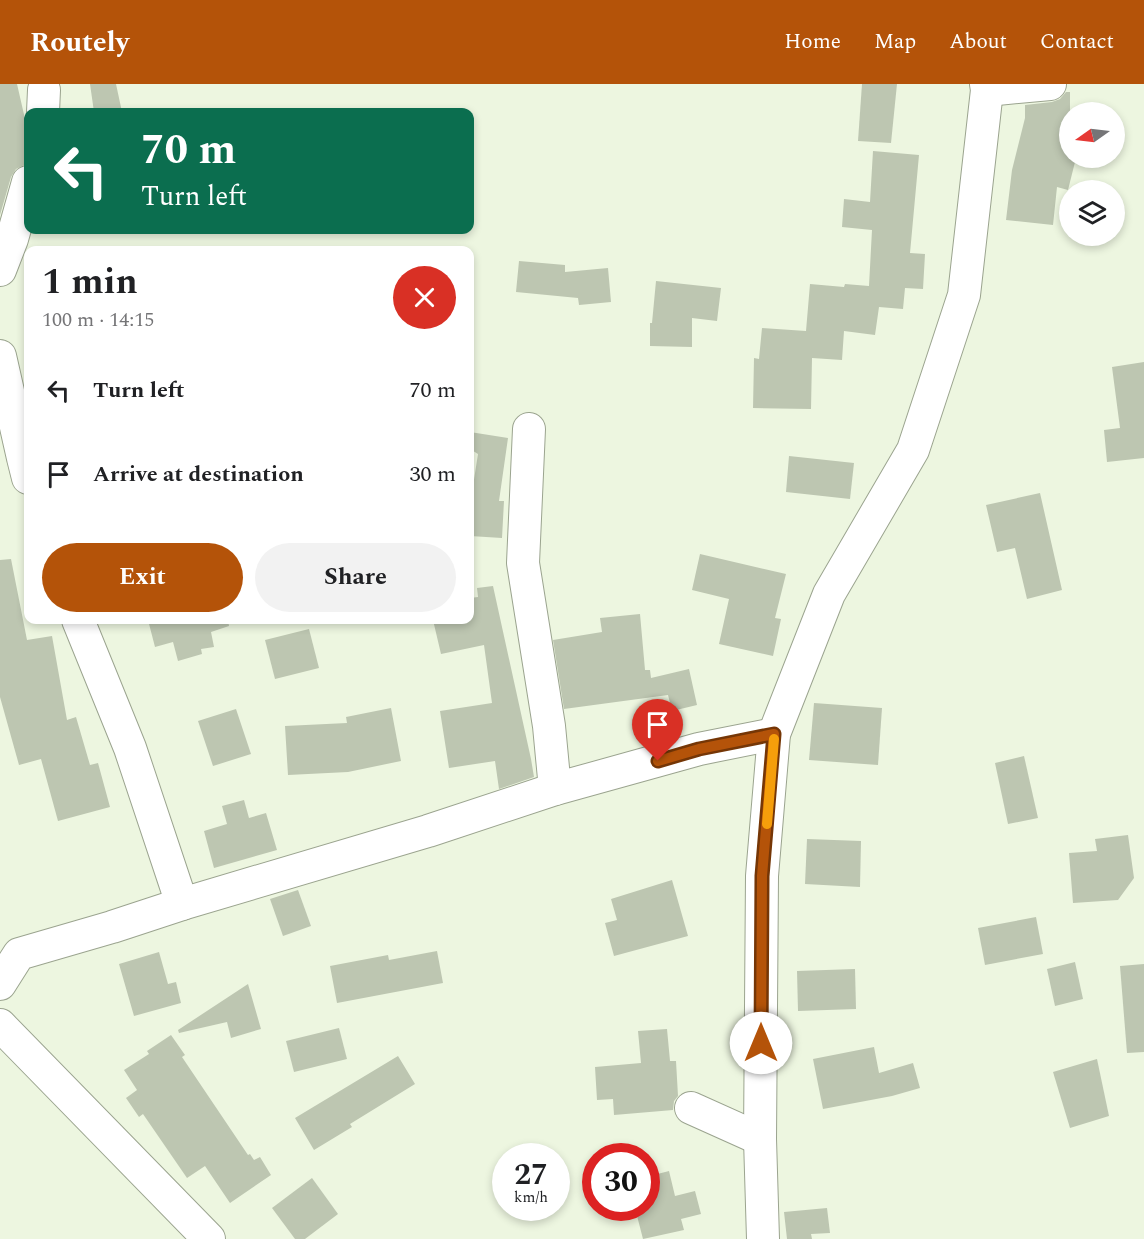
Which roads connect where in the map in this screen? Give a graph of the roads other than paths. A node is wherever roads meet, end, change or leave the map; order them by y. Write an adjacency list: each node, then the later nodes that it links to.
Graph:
1 (1050, 84): 2 (street)
2 (986, 87): 9 (street)
3 (24, 196): 4 (street)
4 (0, 270)
5 (0, 356): 7 (street)
6 (529, 429): 10 (street)
7 (24, 462)
8 (80, 624): 11 (street)
9 (774, 734): 10 (street); 15 (street)
10 (555, 789): 11 (street)
11 (182, 904): 12 (street)
12 (0, 984)
13 (0, 1025): 16 (street)
14 (691, 1108): 15 (street)
15 (760, 1139): 17 (street)
16 (209, 1239)
17 (763, 1239)

